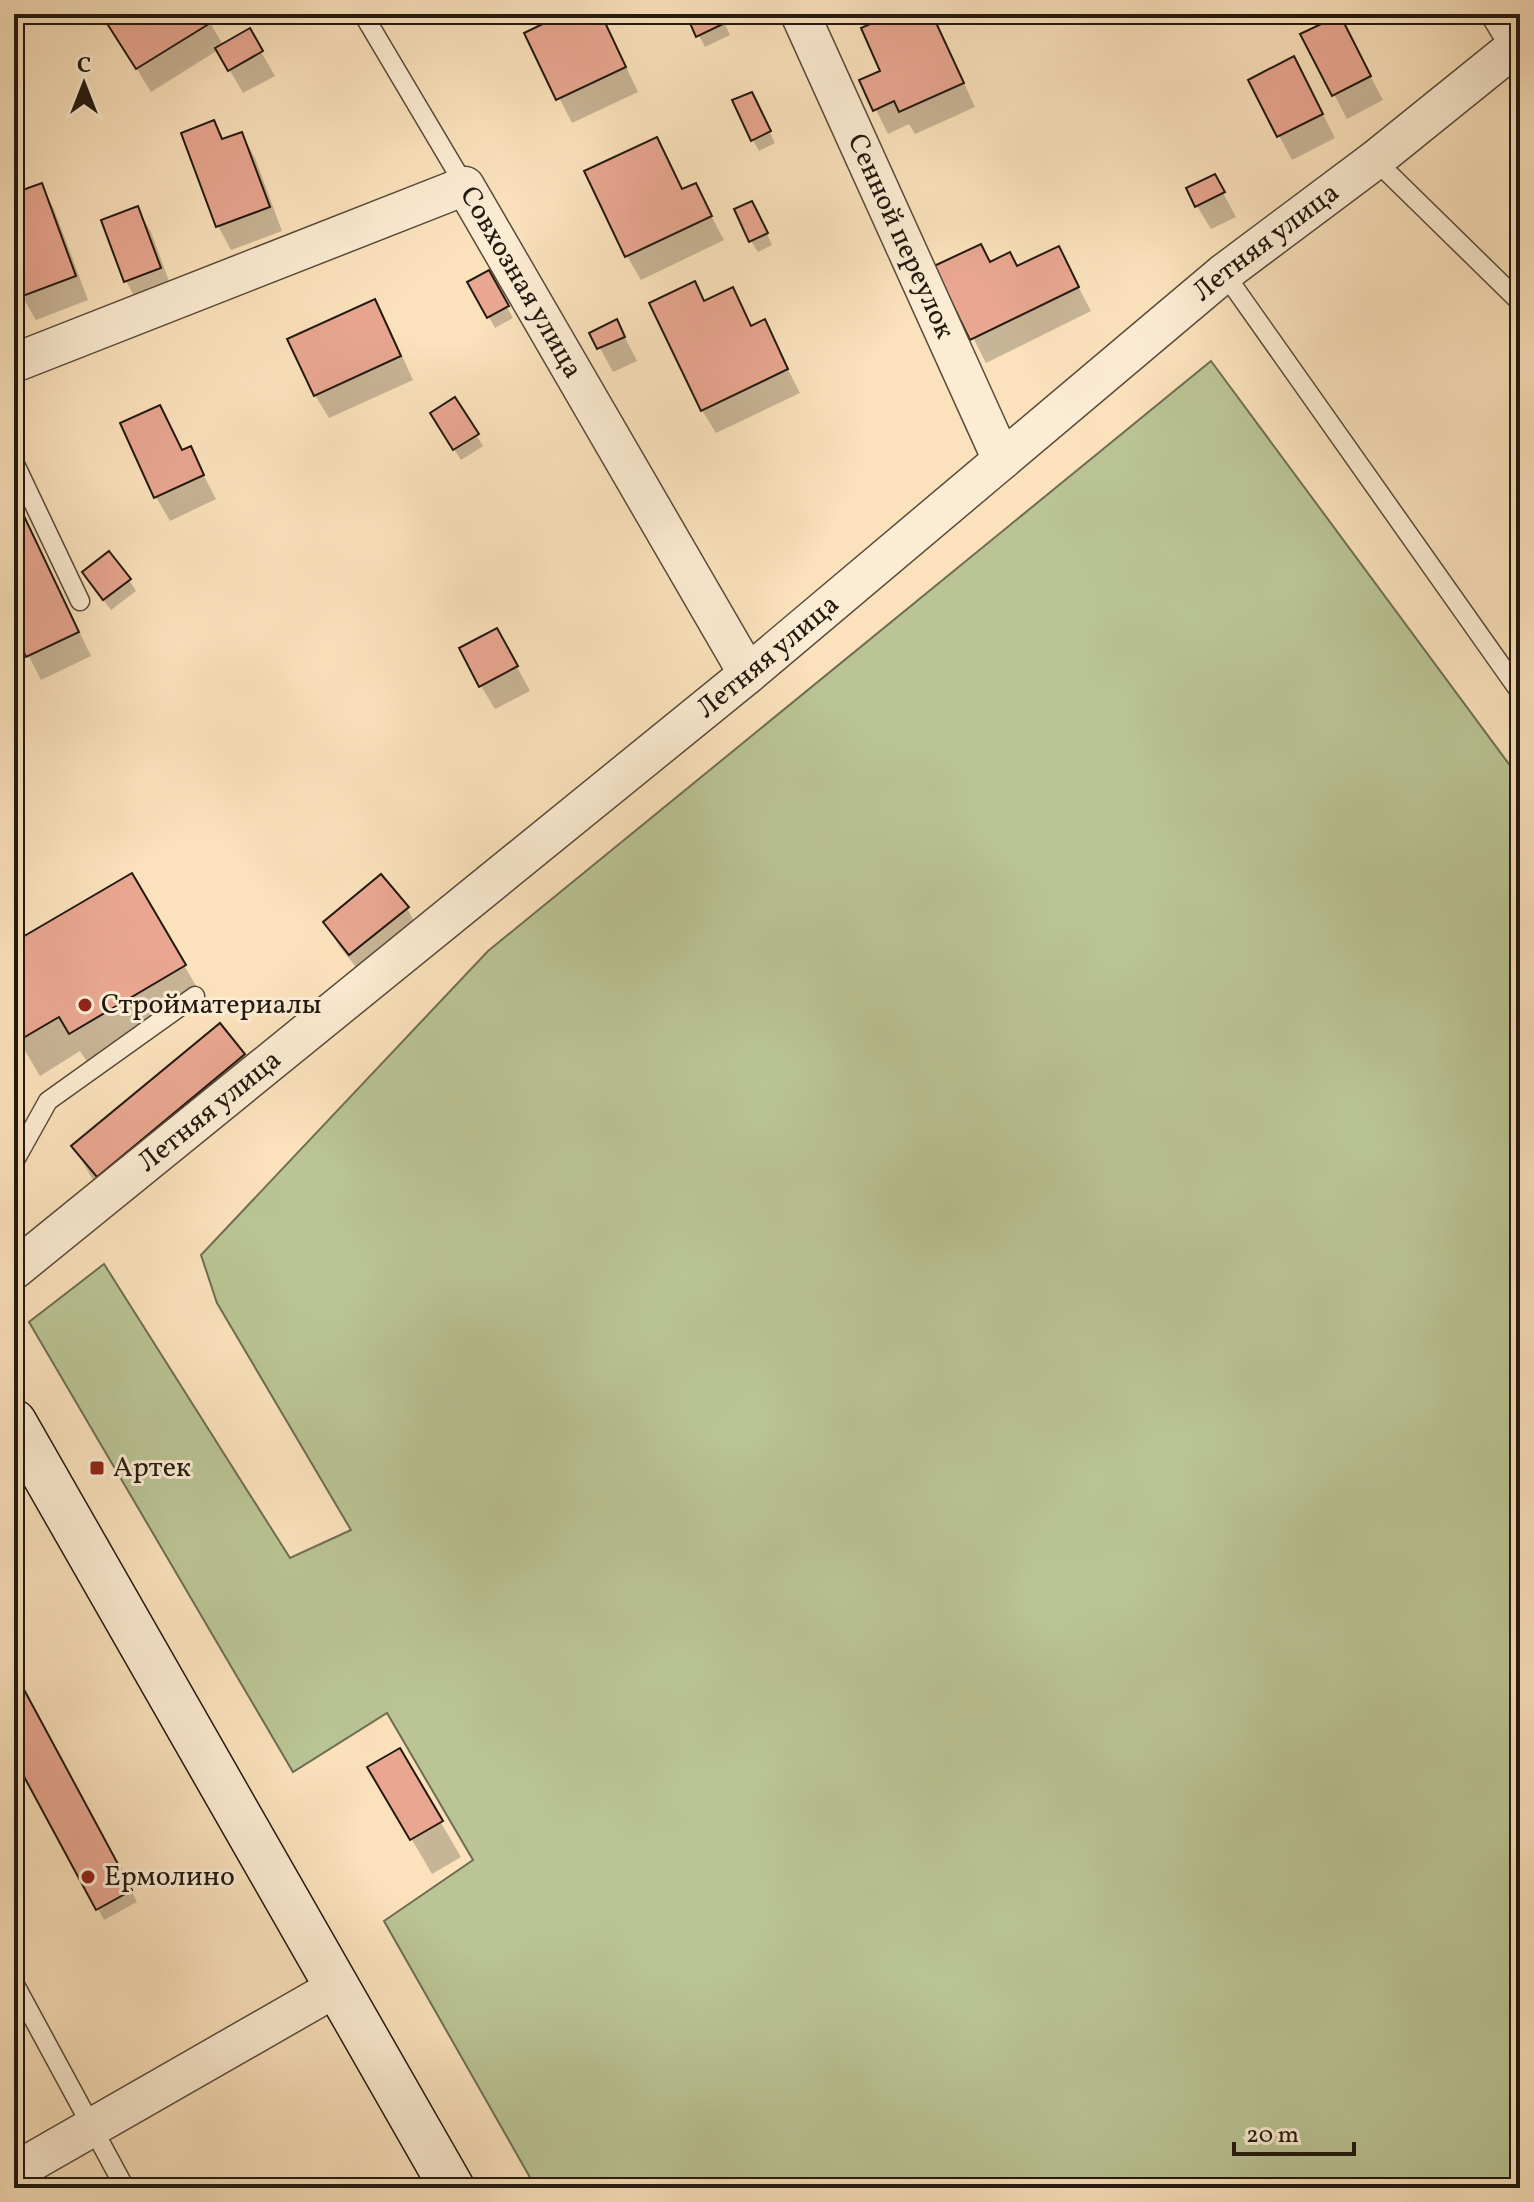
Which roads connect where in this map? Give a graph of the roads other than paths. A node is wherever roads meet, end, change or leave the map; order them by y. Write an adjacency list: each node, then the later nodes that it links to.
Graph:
1 (363, 14): 6 (lane)
2 (800, 14): 10 (street, Сенной переулок)
3 (1501, 14): 4 (street)
4 (1520, 44): 5 (street, Летняя улица)
5 (1375, 160): 7 (street, Летняя улица); 8 (lane)
6 (465, 186): 9 (street, Совхозная улица); 13 (street, Совхозная улица)
7 (1224, 273): 10 (street, Летняя улица); 14 (lane)
8 (1520, 302)
9 (14, 363)
10 (1002, 460): 13 (street, Летняя улица)
11 (14, 462): 12 (lane)
12 (80, 601)
13 (748, 674): 17 (street, Летняя улица)
14 (1520, 692)
15 (195, 996): 16 (lane)
16 (14, 1162)
17 (14, 1270)
18 (14, 1422): 20 (street)
19 (14, 1983): 21 (lane)
20 (337, 1987): 21 (street); 24 (street)
21 (93, 2127): 22 (street); 23 (lane)
22 (14, 2172)
23 (125, 2188)
24 (452, 2188)

